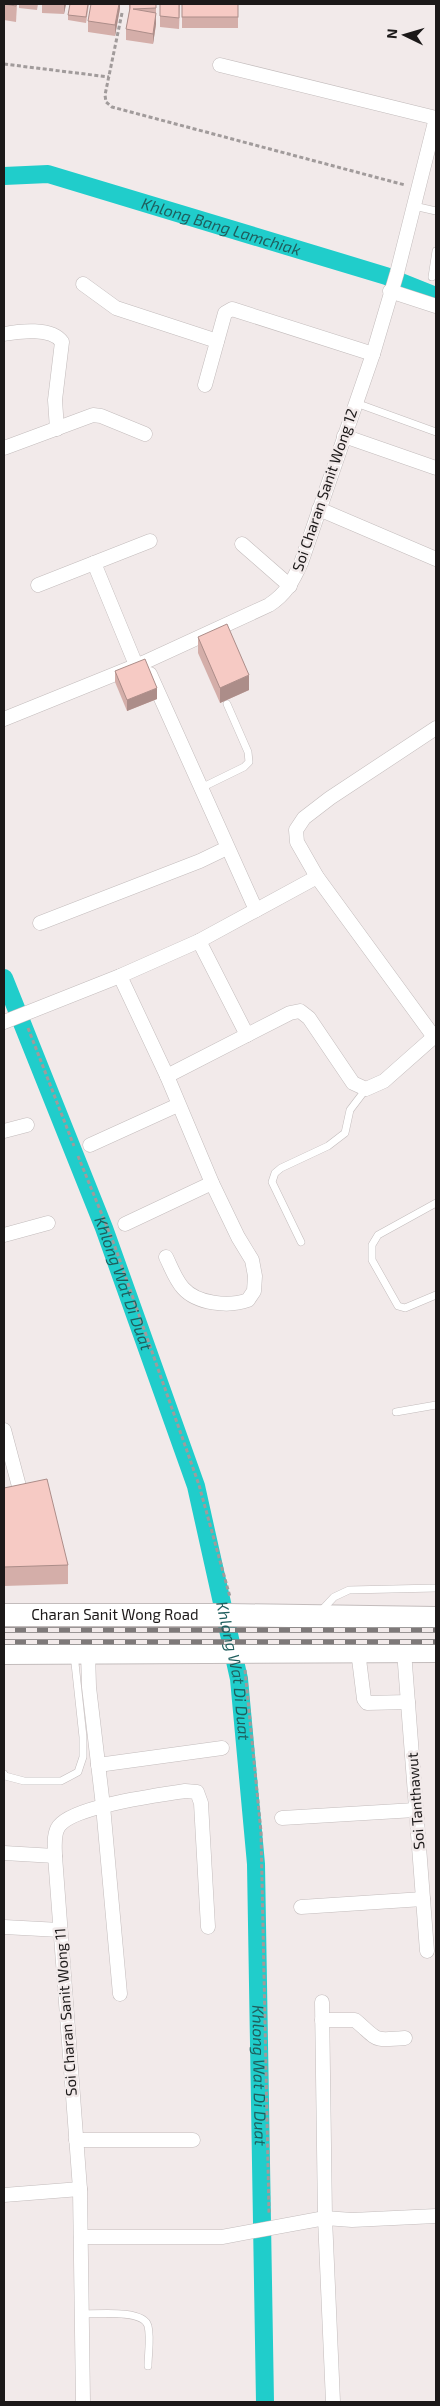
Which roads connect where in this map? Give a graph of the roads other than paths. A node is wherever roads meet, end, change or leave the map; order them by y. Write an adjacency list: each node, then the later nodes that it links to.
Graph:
1 (220, 65): 2 (street)
2 (436, 118): 3 (street, Soi Charan Sanit Wong 12)
3 (414, 206): 4 (lane); 8 (street, Soi Charan Sanit Wong 12)
4 (436, 210)
5 (436, 251): 6 (lane)
6 (432, 277)
7 (83, 284): 11 (street)
8 (391, 289): 9 (street); 12 (street, Soi Charan Sanit Wong 12)
9 (436, 306)
10 (4, 334): 15 (street)
11 (217, 341): 12 (street); 13 (street)
12 (373, 354): 14 (street, Soi Charan Sanit Wong 12)
13 (205, 385)
14 (356, 403): 16 (lane); 18 (street, Soi Charan Sanit Wong 12)
15 (57, 429): 17 (street); 19 (street)
16 (436, 432)
17 (145, 434)
18 (344, 436): 20 (street); 21 (street, Soi Charan Sanit Wong 12)
19 (4, 448)
20 (436, 468)
21 (319, 509): 24 (street); 27 (street, Soi Charan Sanit Wong 12)
22 (150, 541): 25 (street)
23 (242, 544): 27 (street)
24 (436, 559)
25 (94, 563): 26 (street); 28 (street)
26 (38, 585)
27 (290, 586): 28 (street, Soi Charan Sanit Wong 12)
28 (140, 664): 30 (street, Soi Charan Sanit Wong 12); 32 (street)
29 (227, 704): 32 (lane)
30 (4, 719)
31 (436, 728): 34 (street)
32 (200, 788): 33 (street)
33 (227, 848): 35 (street); 36 (street)
34 (317, 877): 35 (street); 41 (street)
35 (256, 910): 37 (street)
36 (40, 923)
37 (199, 941): 38 (street); 40 (street)
38 (120, 976): 39 (street); 42 (street)
39 (15, 1018)
40 (247, 1035): 42 (street); 43 (street)
41 (435, 1036): 43 (street)
42 (167, 1076): 44 (street)
43 (366, 1089): 53 (lane)
44 (178, 1105): 47 (street); 48 (street)
45 (27, 1124): 46 (street)
46 (4, 1131)
47 (90, 1145)
48 (212, 1183): 51 (street); 54 (street)
49 (436, 1203): 55 (lane)
50 (48, 1223): 52 (street)
51 (125, 1224)
52 (4, 1234)
53 (301, 1242)
54 (166, 1257)
55 (436, 1295)
56 (436, 1405): 57 (lane)
57 (396, 1412)
58 (4, 1430): 59 (street)
59 (20, 1490)
60 (436, 1588): 62 (lane)
61 (4, 1615): 62 (main road, Charan Sanit Wong Road)
62 (316, 1616): 63 (main road, Charan Sanit Wong Road)
63 (436, 1618)
64 (358, 1650): 65 (main road); 67 (main road); 69 (street)
65 (404, 1651): 66 (main road); 69 (street, Soi Tanthawut)
66 (436, 1651)
67 (81, 1652): 68 (main road); 71 (street); 72 (lane)
68 (4, 1653)
69 (408, 1702): 74 (street, Soi Tanthawut)
70 (222, 1748): 71 (street)
71 (98, 1765): 73 (street)
72 (4, 1774)
73 (103, 1806): 77 (street, Soi Charan Sanit Wong 11); 80 (street); 84 (street)
74 (415, 1810): 75 (street); 78 (street, Soi Tanthawut)
75 (282, 1818)
76 (4, 1853): 77 (street)
77 (55, 1856): 82 (street, Soi Charan Sanit Wong 11)
78 (423, 1899): 79 (street); 83 (street, Soi Tanthawut)
79 (301, 1907)
80 (208, 1926)
81 (4, 1927): 82 (street)
82 (60, 1930): 88 (street, Soi Charan Sanit Wong 11)
83 (427, 1951)
84 (120, 1994)
85 (322, 2002): 86 (street)
86 (322, 2020): 87 (street); 93 (street)
87 (404, 2038)
88 (76, 2140): 89 (street); 90 (street, Soi Charan Sanit Wong 11)
89 (193, 2140)
90 (80, 2189): 91 (street); 94 (street, Soi Charan Sanit Wong 11)
91 (4, 2194)
92 (436, 2216): 93 (street)
93 (326, 2218): 94 (street); 98 (street)
94 (81, 2237): 95 (street, Soi Charan Sanit Wong 11)
95 (82, 2314): 96 (lane); 97 (street, Soi Charan Sanit Wong 11)
96 (148, 2366)
97 (83, 2402)
98 (333, 2402)

